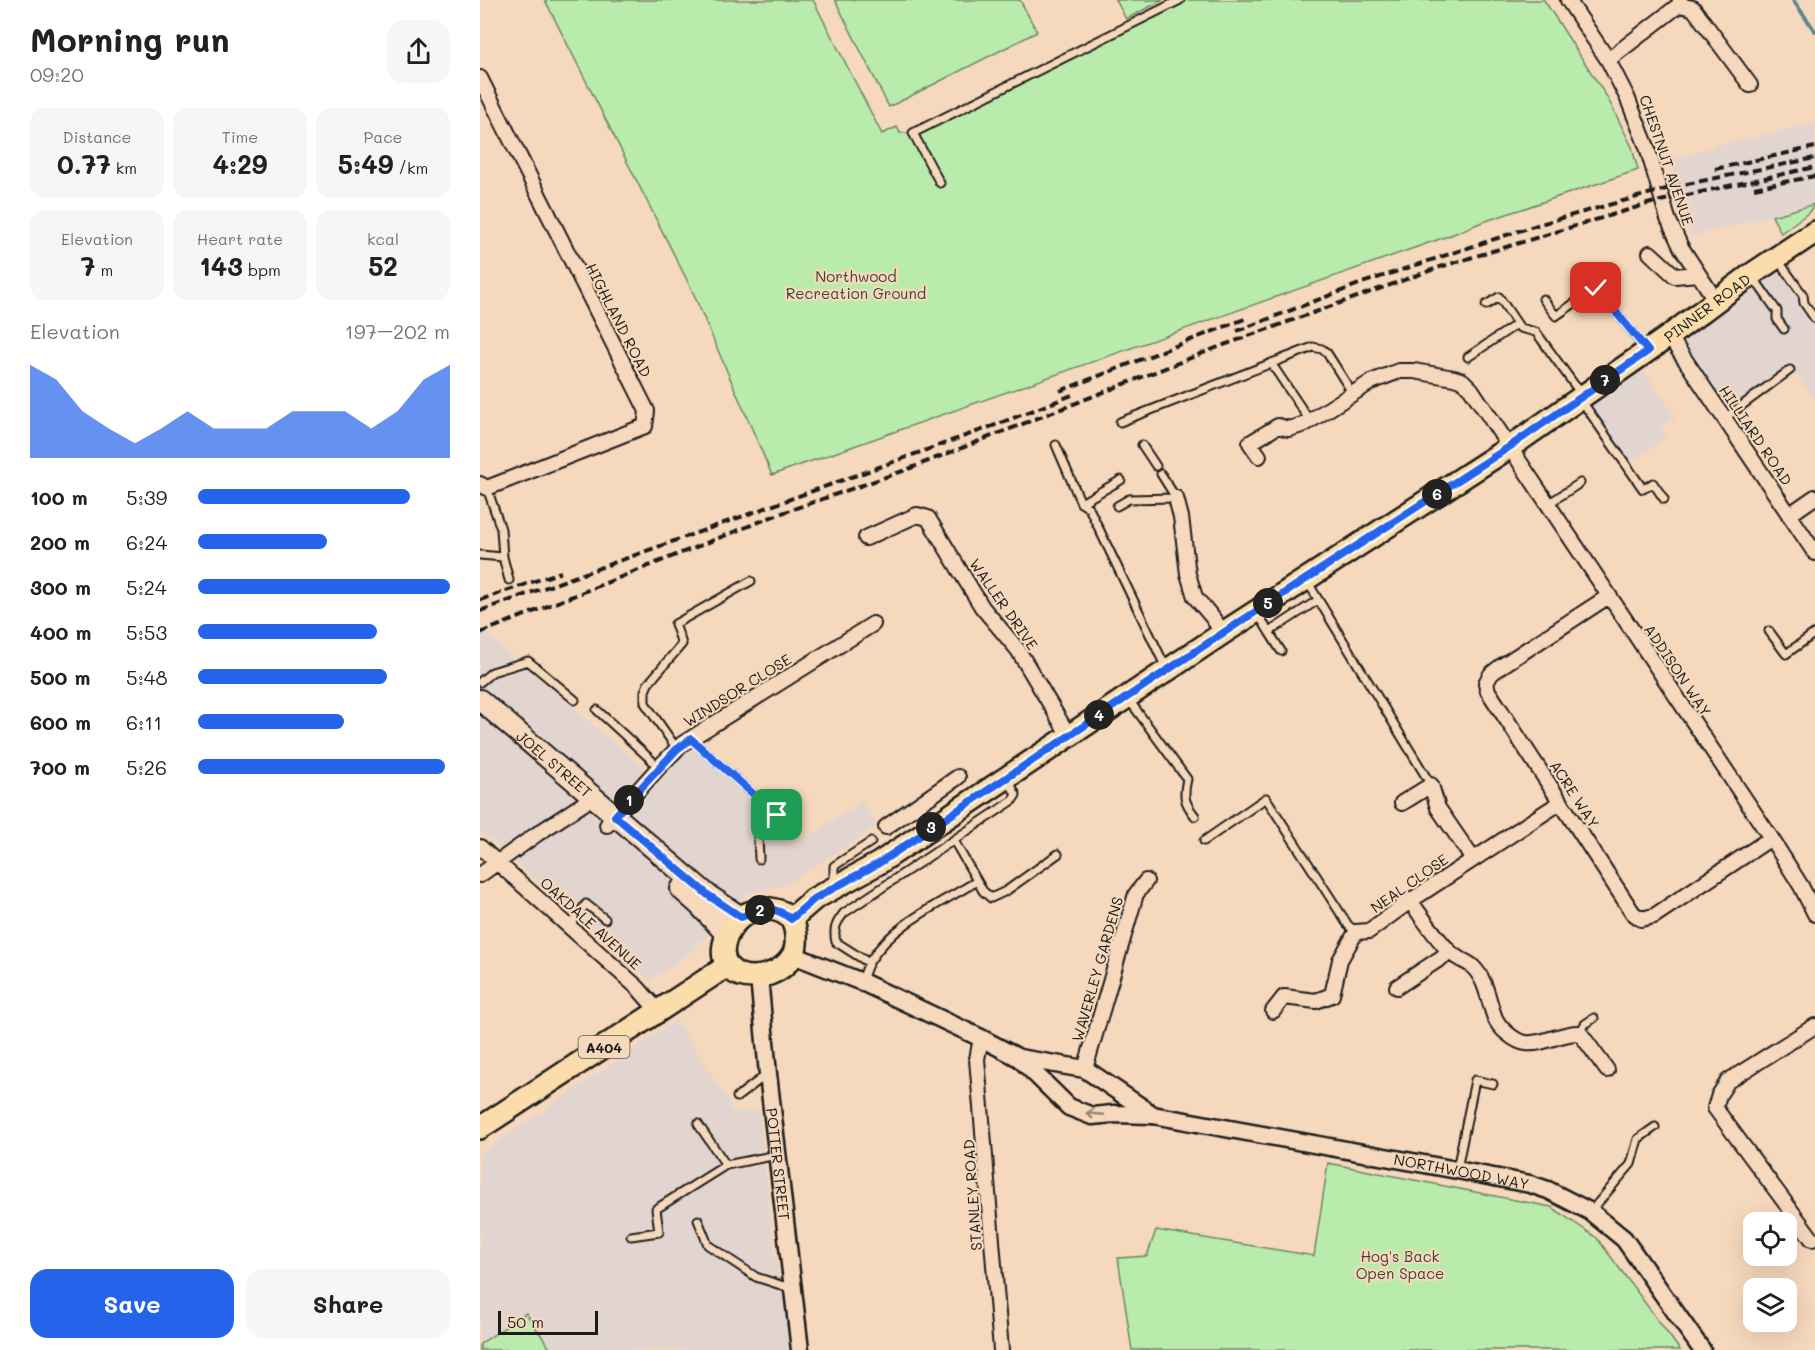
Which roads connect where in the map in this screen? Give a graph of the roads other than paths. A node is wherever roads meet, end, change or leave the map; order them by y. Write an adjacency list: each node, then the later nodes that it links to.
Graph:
1 (1180, 0): 7 (lane)
2 (1568, 0): 4 (street, CHESTNUT AVENUE)
3 (1679, 3): 4 (street); 6 (street)
4 (1608, 60): 11 (street, CHESTNUT AVENUE)
5 (480, 78): 37 (street, HIGHLAND ROAD)
6 (1750, 85)
7 (940, 183)
8 (1815, 232): 10 (main road, PINNER ROAD)
9 (1650, 253): 11 (street)
10 (1776, 258): 12 (main road, PINNER ROAD); 16 (lane)
11 (1698, 274): 14 (street, CHESTNUT AVENUE)
12 (1752, 274): 14 (main road, PINNER ROAD); 18 (lane)
13 (1543, 299): 20 (lane)
14 (1716, 301): 19 (main road, PINNER ROAD)
15 (1486, 306): 17 (lane)
16 (1815, 319)
17 (1517, 324): 21 (lane); 25 (lane)
18 (1784, 329)
19 (1669, 336): 20 (main road, PINNER ROAD); 26 (street, HILLIARD ROAD)
20 (1648, 351): 25 (main road, PINNER ROAD)
21 (1468, 357)
22 (1271, 363): 24 (lane); 27 (lane); 28 (lane)
23 (1790, 370): 26 (lane)
24 (1353, 394): 27 (street, ADDISON WAY); 31 (street, ADDISON WAY)
25 (1581, 397): 31 (main road, PINNER ROAD); 40 (lane)
26 (1725, 418): 44 (street, HILLIARD ROAD)
27 (1310, 421): 32 (street)
28 (1120, 422)
29 (1056, 445): 41 (lane)
30 (1142, 445): 33 (lane)
31 (1509, 447): 42 (street, ADDISON WAY); 49 (main road, PINNER ROAD)
32 (1259, 456)
33 (1156, 466)
34 (1161, 474): 39 (lane)
35 (1120, 480): 41 (lane)
36 (1580, 483): 42 (lane)
37 (484, 486): 48 (lane)
38 (1815, 497): 44 (street)
39 (1176, 498): 43 (lane); 58 (street)
40 (1664, 499)
41 (1081, 503): 61 (lane)
42 (1548, 504): 52 (street, ADDISON WAY)
43 (1117, 506)
44 (1789, 515): 46 (street, HILLIARD ROAD)
45 (866, 538): 68 (street, WALLER DRIVE)
46 (1815, 553)
47 (480, 555): 48 (lane)
48 (503, 557): 50 (lane)
49 (1305, 579): 53 (lane); 54 (main road, PINNER ROAD)
50 (509, 580)
51 (751, 581): 70 (lane)
52 (1609, 596): 77 (street, ACRE WAY); 83 (street, ADDISON WAY)
53 (1318, 600): 57 (lane); 74 (lane)
54 (1256, 611): 57 (lane); 58 (main road, PINNER ROAD)
55 (873, 624): 69 (street, WINDSOR CLOSE)
56 (1769, 631): 59 (lane)
57 (1269, 632): 60 (lane)
58 (1223, 633): 61 (main road, PINNER ROAD)
59 (1815, 633)
60 (1281, 651)
61 (1168, 670): 63 (main road, PINNER ROAD)
62 (480, 682): 64 (lane)
63 (1127, 697): 68 (main road, PINNER ROAD); 80 (lane)
64 (575, 699)
65 (480, 700): 76 (main road, JOEL STREET)
66 (597, 710): 71 (lane)
67 (480, 716): 76 (main road, JOEL STREET)
68 (1069, 736): 73 (main road, PINNER ROAD)
69 (691, 739): 70 (street, WINDSOR CLOSE); 89 (lane)
70 (677, 749): 71 (street, WINDSOR CLOSE)
71 (659, 767): 81 (street, WINDSOR CLOSE)
72 (958, 777): 75 (street)
73 (1006, 777): 78 (main road, PINNER ROAD); 84 (lane)
74 (1431, 785): 79 (street); 90 (street)
75 (945, 787): 78 (street); 82 (street)
76 (588, 800): 81 (main road, JOEL STREET); 91 (street)
77 (1561, 802): 83 (street, ACRE WAY); 90 (street, NEAL CLOSE)
78 (966, 803): 95 (main road, PINNER ROAD)
79 (1402, 803)
80 (1195, 816)
81 (611, 820): 98 (main road, JOEL STREET); 103 (main road, JOEL STREET)
82 (886, 827)
83 (1771, 838): 97 (street, ADDISON WAY)
84 (954, 841): 93 (lane); 106 (lane)
85 (1204, 841): 102 (lane)
86 (871, 842): 95 (lane)
87 (480, 847): 91 (street, OAKDALE AVENUE)
88 (1058, 854): 93 (lane)
89 (759, 859)
90 (1473, 859): 96 (street, NEAL CLOSE)
91 (498, 863): 92 (street); 101 (street, OAKDALE AVENUE)
92 (480, 874)
93 (977, 881): 106 (lane)
94 (1146, 881): 118 (street, WAVERLEY GARDENS)
95 (834, 888): 100 (main road, PINNER ROAD)
96 (1410, 901): 102 (street, NEAL CLOSE); 104 (street)
97 (1815, 914)
98 (741, 917): 100 (main road); 103 (main road)
99 (605, 919): 101 (lane)
100 (791, 919): 105 (main road)
101 (570, 926): 111 (street, OAKDALE AVENUE)
102 (1356, 933): 112 (street)
103 (726, 934): 107 (main road)
104 (1450, 952): 110 (street); 115 (street)
105 (793, 954): 108 (main road); 109 (street)
106 (868, 963): 109 (lane)
107 (727, 966): 108 (main road); 111 (main road, A404)
108 (759, 977): 120 (street, POTTER STREET)
109 (861, 982): 116 (street)
110 (1397, 987)
111 (658, 1011): 126 (main road, A404)
112 (1273, 1011)
113 (1594, 1018): 115 (lane)
114 (1815, 1026): 133 (street)
115 (1580, 1033): 119 (street)
116 (981, 1038): 117 (street); 136 (street, STANLEY ROAD)
117 (1019, 1058): 118 (street); 123 (street, one-way to 117)
118 (1085, 1069): 123 (street)
119 (1607, 1070)
120 (768, 1074): 122 (lane); 127 (street, POTTER STREET)
121 (1493, 1084): 129 (lane)
122 (737, 1097)
123 (1153, 1115): 129 (street, NORTHWOOD WAY)
124 (699, 1124): 128 (lane)
125 (1655, 1127): 130 (lane)
126 (480, 1128)
127 (777, 1155): 128 (lane); 134 (street, POTTER STREET)
128 (726, 1165): 132 (lane)
129 (1457, 1170): 130 (street, NORTHWOOD WAY)
130 (1591, 1212): 137 (street, NORTHWOOD WAY)
131 (698, 1220): 134 (lane)
132 (631, 1236)
133 (1812, 1239)
134 (792, 1289): 135 (street, POTTER STREET)
135 (800, 1350)
136 (1001, 1350)
137 (1702, 1350)

